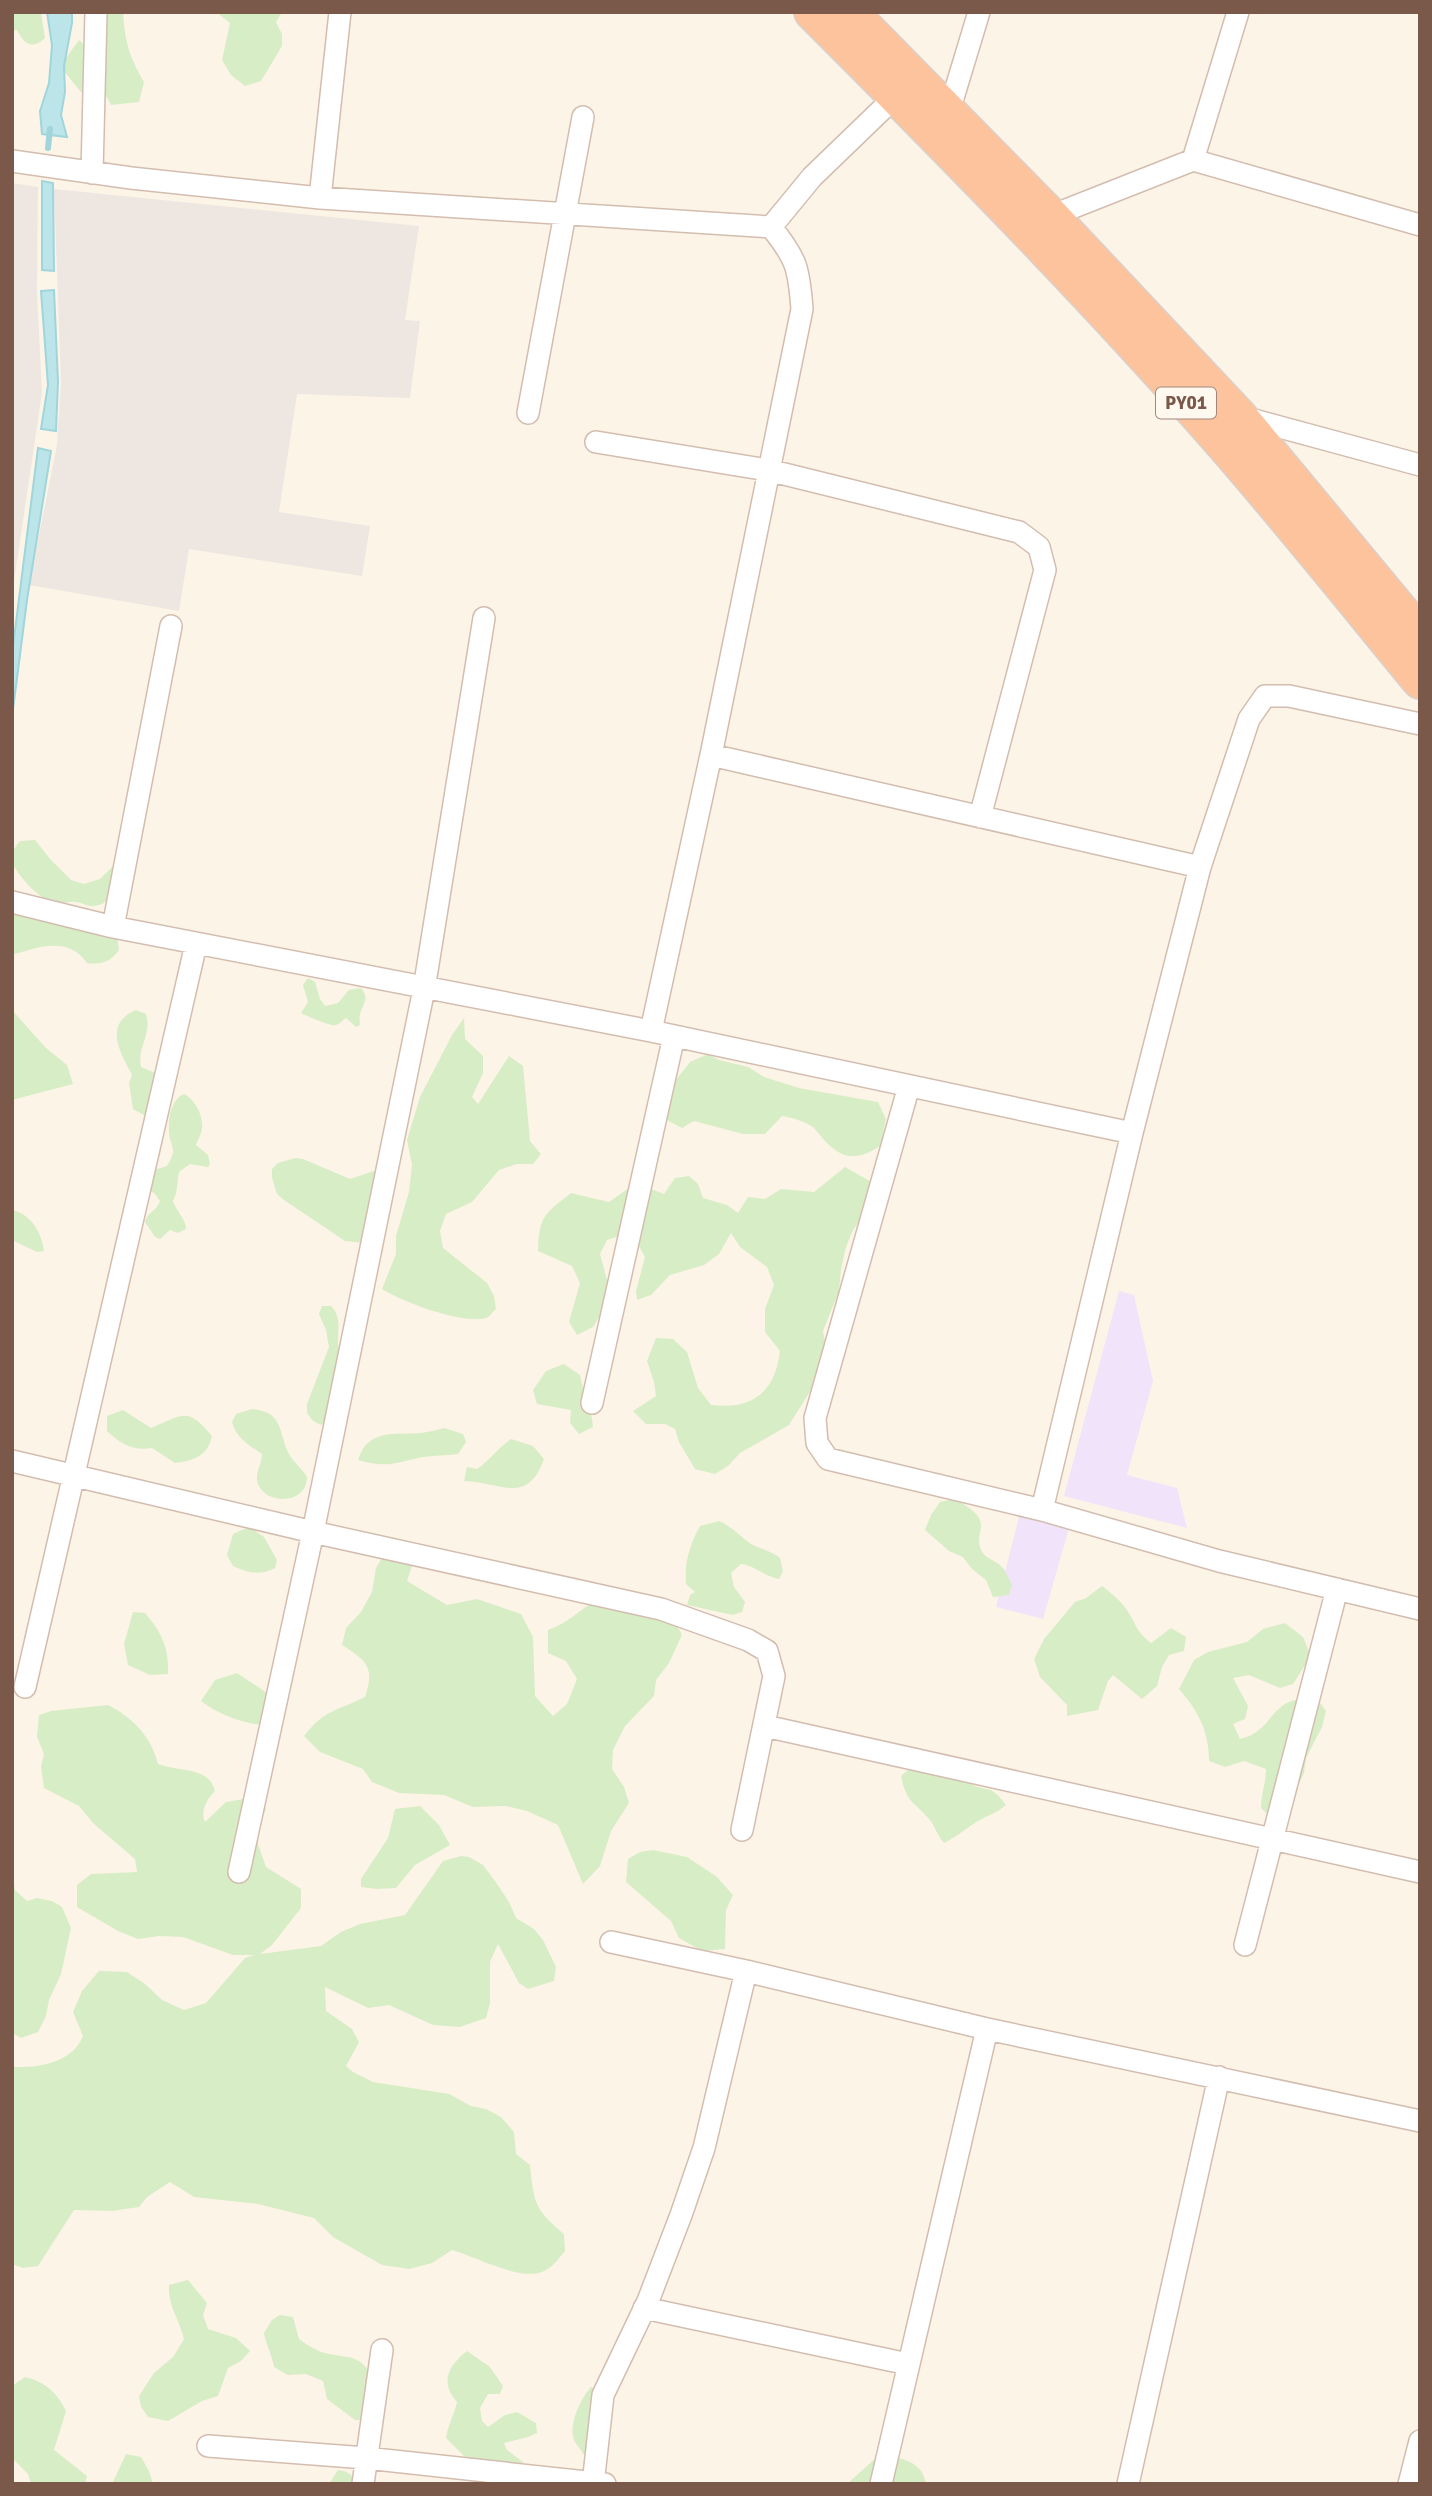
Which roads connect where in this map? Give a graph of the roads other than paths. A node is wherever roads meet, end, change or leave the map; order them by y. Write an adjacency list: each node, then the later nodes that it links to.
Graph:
1 (96, 12): 12 (street)
2 (340, 12): 13 (street)
3 (812, 12): 7 (highway, PY01)
4 (850, 12): 9 (highway, PY01)
5 (979, 12): 9 (street)
6 (1238, 12): 10 (street)
7 (896, 96): 9 (highway, PY01); 17 (street)
8 (583, 117): 14 (street)
9 (944, 126): 15 (highway, PY01); 26 (highway, PY01)
10 (1193, 160): 15 (street); 16 (street)
11 (12, 161): 12 (street)
12 (92, 173): 13 (street)
13 (320, 198): 14 (street)
14 (566, 213): 17 (street); 18 (street)
15 (1051, 216): 19 (highway, PY01)
16 (1420, 225)
17 (771, 227): 22 (street)
18 (527, 413)
19 (1239, 416): 21 (street); 25 (highway, PY01)
20 (596, 442): 22 (street)
21 (1420, 465)
22 (768, 470): 28 (street); 29 (street)
23 (484, 618): 34 (street)
24 (171, 626): 32 (street)
25 (1420, 634)
26 (1420, 681)
27 (1420, 724): 30 (street)
28 (710, 755): 29 (street); 35 (street)
29 (981, 817): 30 (street)
30 (1200, 867): 38 (street)
31 (12, 902): 32 (street)
32 (113, 927): 33 (street)
33 (196, 944): 34 (street); 41 (street)
34 (424, 989): 35 (street); 43 (street)
35 (651, 1031): 36 (street)
36 (674, 1036): 37 (street); 39 (street)
37 (909, 1086): 38 (street); 42 (street)
38 (1132, 1133): 42 (street)
39 (592, 1403)
40 (12, 1461): 41 (street)
41 (73, 1474): 43 (street); 46 (street)
42 (1041, 1510): 44 (street)
43 (313, 1532): 47 (street); 50 (street)
44 (1337, 1590): 45 (street); 49 (street)
45 (1420, 1609)
46 (24, 1687)
47 (765, 1726): 48 (street); 49 (street)
48 (742, 1830)
49 (1273, 1839): 51 (street); 53 (street)
50 (239, 1872)
51 (1420, 1872)
52 (611, 1942): 54 (street)
53 (1245, 1945)
54 (746, 1971): 55 (street); 58 (street)
55 (987, 2029): 56 (street); 60 (street)
56 (1219, 2077): 57 (street); 67 (street)
57 (1420, 2121)
58 (644, 2308): 60 (street); 64 (street)
59 (382, 2350): 63 (street)
60 (908, 2364): 66 (street)
61 (1420, 2441): 68 (street)
62 (208, 2446): 63 (street)
63 (366, 2458): 64 (street); 65 (street)
64 (597, 2483)
65 (363, 2484)
66 (881, 2484)
67 (1128, 2484)
68 (1409, 2484)

